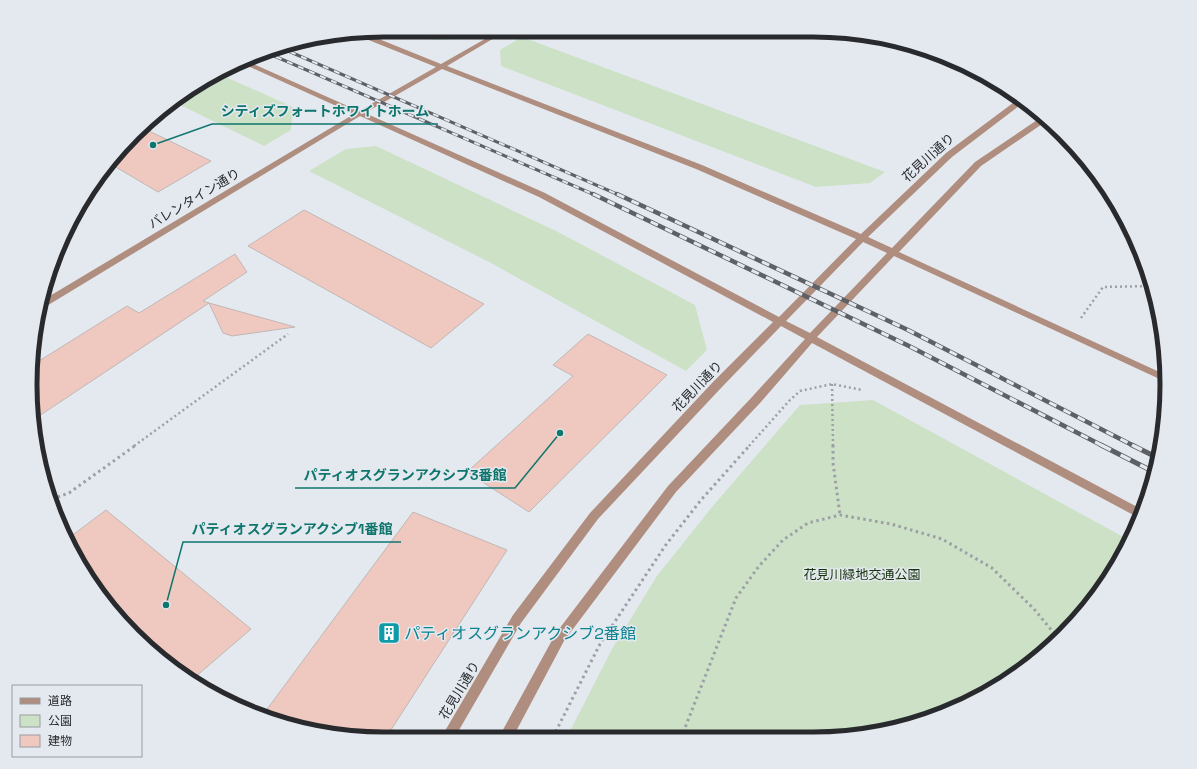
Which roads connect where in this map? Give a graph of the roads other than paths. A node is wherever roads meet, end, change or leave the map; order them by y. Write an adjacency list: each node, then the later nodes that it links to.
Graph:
1 (492, 37): 4 (street, バレンタイン通り)
2 (369, 38): 4 (street)
3 (249, 64): 6 (street)
4 (440, 66): 6 (street, バレンタイン通り); 8 (street)
5 (1017, 104): 8 (street, 花見川通り)
6 (360, 113): 10 (street, バレンタイン通り); 11 (street)
7 (1040, 122): 9 (street)
8 (863, 237): 9 (street); 11 (street, 花見川通り)
9 (895, 252): 12 (street); 13 (street)
10 (47, 302)
11 (779, 321): 12 (street); 15 (street, 花見川通り)
12 (810, 339): 14 (street); 16 (street)
13 (1160, 376)
14 (1136, 511)
15 (450, 732)
16 (509, 732)

